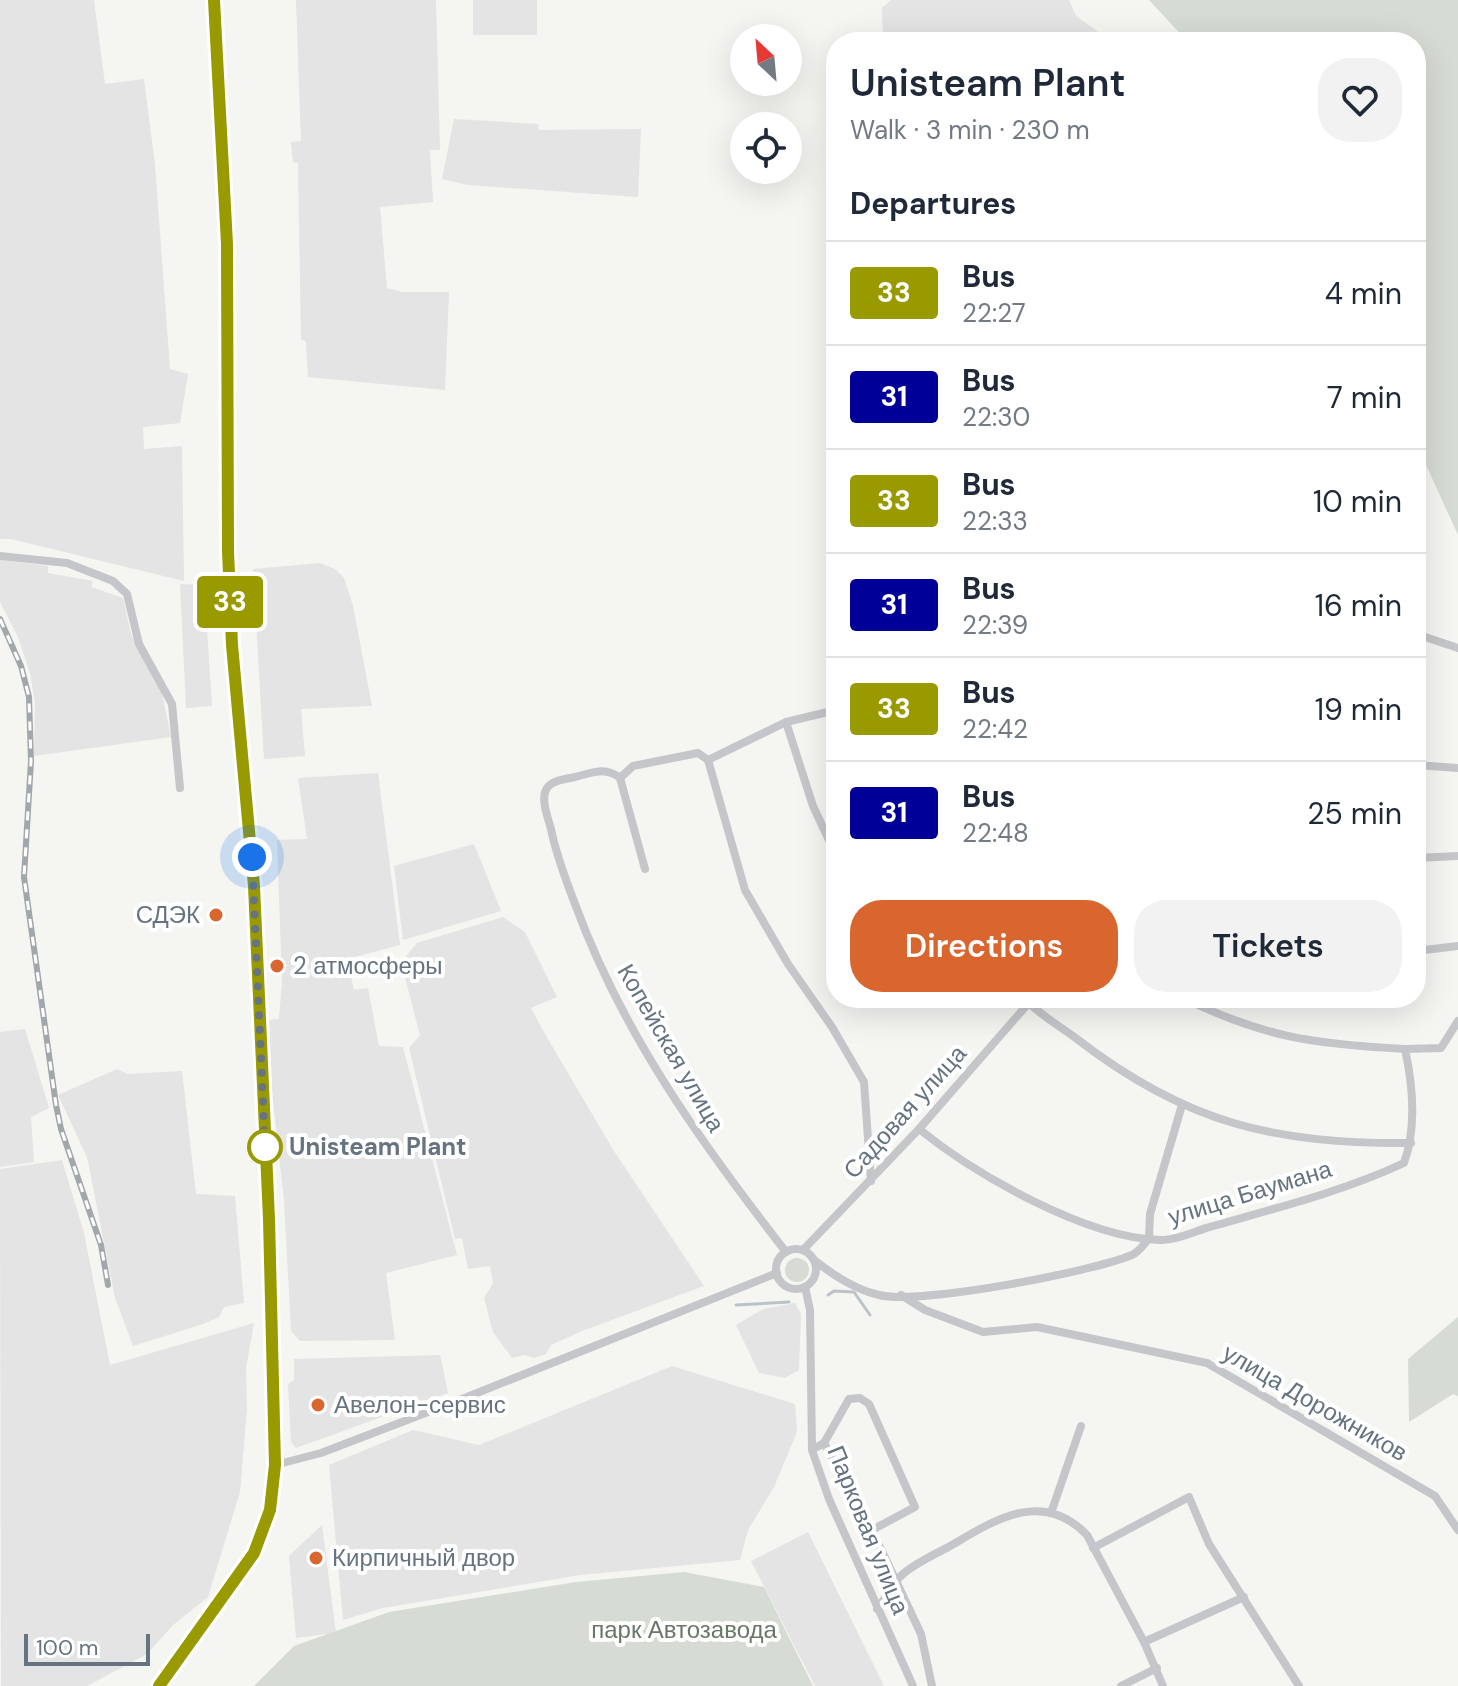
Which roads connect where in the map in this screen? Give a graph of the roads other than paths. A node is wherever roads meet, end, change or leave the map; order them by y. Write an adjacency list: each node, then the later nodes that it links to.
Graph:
1 (214, 0): 35 (main road)
2 (0, 556): 11 (street)
3 (1426, 637): 4 (street)
4 (1458, 648)
5 (826, 712): 6 (street)
6 (786, 722): 7 (street); 12 (street)
7 (708, 760): 10 (street); 26 (street)
8 (1426, 766): 9 (street)
9 (1458, 768)
10 (620, 778): 15 (street); 29 (street, Копейская улица)
11 (180, 788)
12 (826, 834)
13 (1458, 856): 14 (street)
14 (1426, 858)
15 (645, 869)
16 (1458, 946): 17 (street)
17 (1426, 950)
18 (1022, 1008): 24 (street, Садовая улица)
19 (1039, 1008): 23 (street)
20 (1207, 1008): 22 (street)
21 (1458, 1021): 22 (street)
22 (1405, 1049): 25 (street)
23 (1182, 1105): 25 (street); 27 (street)
24 (919, 1129): 26 (street, Садовая улица); 27 (street, улица Баумана)
25 (1411, 1143): 27 (street, улица Баумана)
26 (871, 1181): 28 (street, Садовая улица)
27 (1149, 1238): 33 (street)
28 (803, 1250): 29 (street); 30 (street)
29 (786, 1252): 31 (street)
30 (814, 1260): 32 (street); 33 (street)
31 (777, 1273): 32 (street); 35 (street)
32 (805, 1287): 42 (street, Парковая улица)
33 (901, 1295): 38 (street, улица Дорожников)
34 (1081, 1426): 36 (street)
35 (275, 1465): 46 (main road)
36 (1051, 1513): 39 (street); 40 (street)
37 (872, 1530): 37 (street); 40 (street)
38 (1458, 1530)
39 (1093, 1548): 41 (street); 43 (street)
40 (898, 1583): 42 (street); 48 (street)
41 (1244, 1597): 43 (street); 45 (street)
42 (877, 1609): 47 (street, Парковая улица)
43 (1144, 1642): 44 (street)
44 (1157, 1668): 49 (street); 50 (street)
45 (1296, 1685)
46 (159, 1686)
47 (913, 1686)
48 (932, 1686)
49 (1121, 1686)
50 (1163, 1686)

